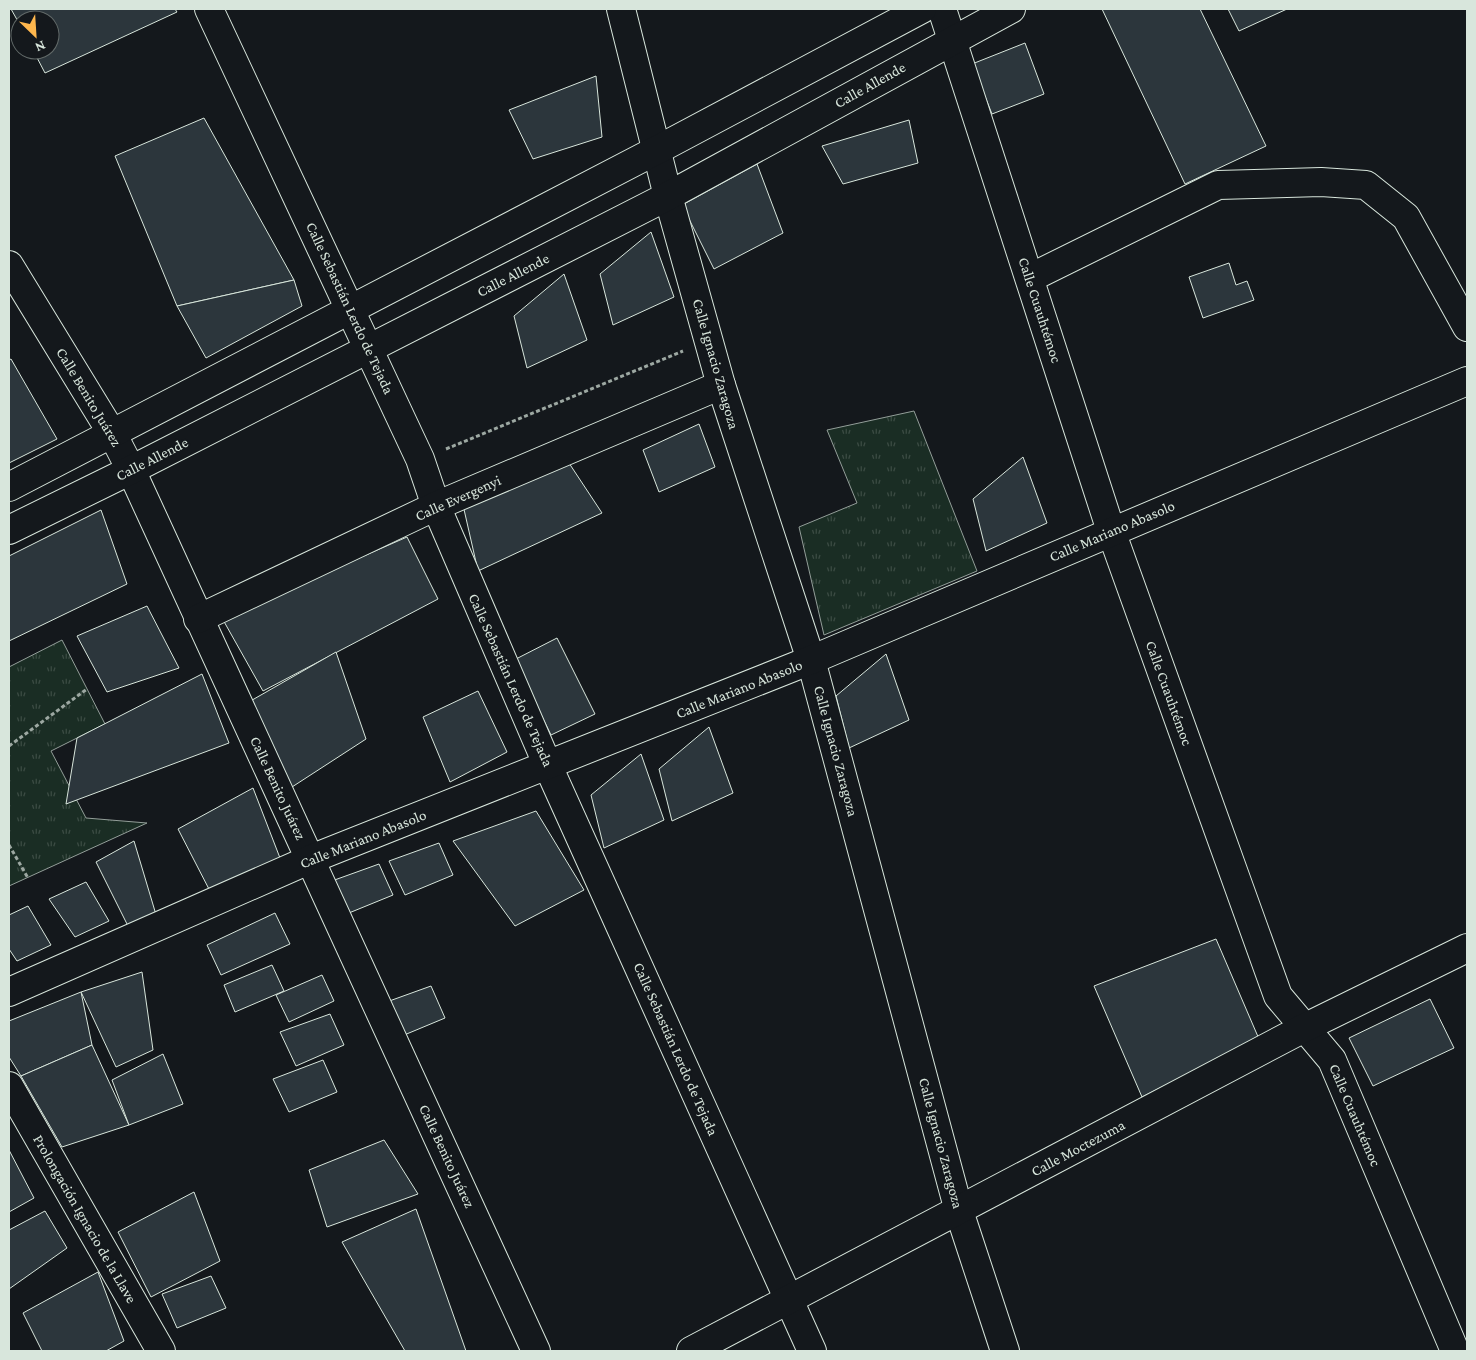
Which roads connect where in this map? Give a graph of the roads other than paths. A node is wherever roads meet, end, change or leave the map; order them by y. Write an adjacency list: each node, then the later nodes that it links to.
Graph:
1 (210, 9): 11 (street, Calle Sebastián Lerdo de Tejada)
2 (621, 9): 7 (street, Calle Ignacio Zaragoza)
3 (922, 9): 7 (street)
4 (942, 9): 6 (street, Calle Cuauhtémoc)
5 (1011, 9): 6 (street, Calle Allende)
6 (951, 40): 8 (street, Calle Allende); 10 (street, Calle Cuauhtémoc)
7 (657, 150): 8 (street, Calle Ignacio Zaragoza); 11 (street)
8 (668, 196): 13 (street, Calle Allende); 15 (street, Calle Ignacio Zaragoza)
9 (9, 265): 16 (street, Calle Benito Juárez)
10 (1030, 278): 12 (street); 21 (street, Calle Cuauhtémoc)
11 (352, 309): 13 (street, Calle Sebastián Lerdo de Tejada); 16 (street)
12 (1467, 326)
13 (370, 349): 17 (street, Calle Allende); 19 (street, Calle Sebastián Lerdo de Tejada)
14 (1467, 381): 21 (street, Calle Mariano Abasolo)
15 (721, 385): 19 (street, Calle Evergenyi); 23 (street, Calle Ignacio Zaragoza)
16 (113, 435): 17 (street, Calle Benito Juárez); 18 (street)
17 (131, 470): 20 (street, Calle Allende); 22 (street, Calle Benito Juárez)
18 (9, 487)
19 (436, 506): 22 (street, Calle Evergenyi); 24 (street, Calle Sebastián Lerdo de Tejada)
20 (9, 530)
21 (1112, 531): 23 (street, Calle Mariano Abasolo); 28 (street, Calle Cuauhtémoc)
22 (198, 619): 25 (street, Calle Benito Juárez)
23 (811, 660): 24 (street, Calle Mariano Abasolo); 30 (street, Calle Ignacio Zaragoza)
24 (548, 766): 25 (street, Calle Mariano Abasolo); 31 (street, Calle Sebastián Lerdo de Tejada)
25 (311, 859): 27 (street, Calle Mariano Abasolo); 33 (street, Calle Benito Juárez)
26 (1467, 948): 28 (street, Calle Moctezuma)
27 (9, 992)
28 (1304, 1028): 30 (street, Calle Moctezuma); 37 (street, Calle Cuauhtémoc)
29 (9, 1086): 32 (street, Prolongación Ignacio de la Llave)
30 (959, 1211): 31 (street, Calle Moctezuma); 36 (street, Calle Ignacio Zaragoza)
31 (790, 1301): 34 (street, Calle Moctezuma); 35 (street, Calle Sebastián Lerdo de Tejada)
32 (161, 1351)
33 (536, 1351)
34 (692, 1351)
35 (812, 1351)
36 (1004, 1351)
37 (1455, 1351)

